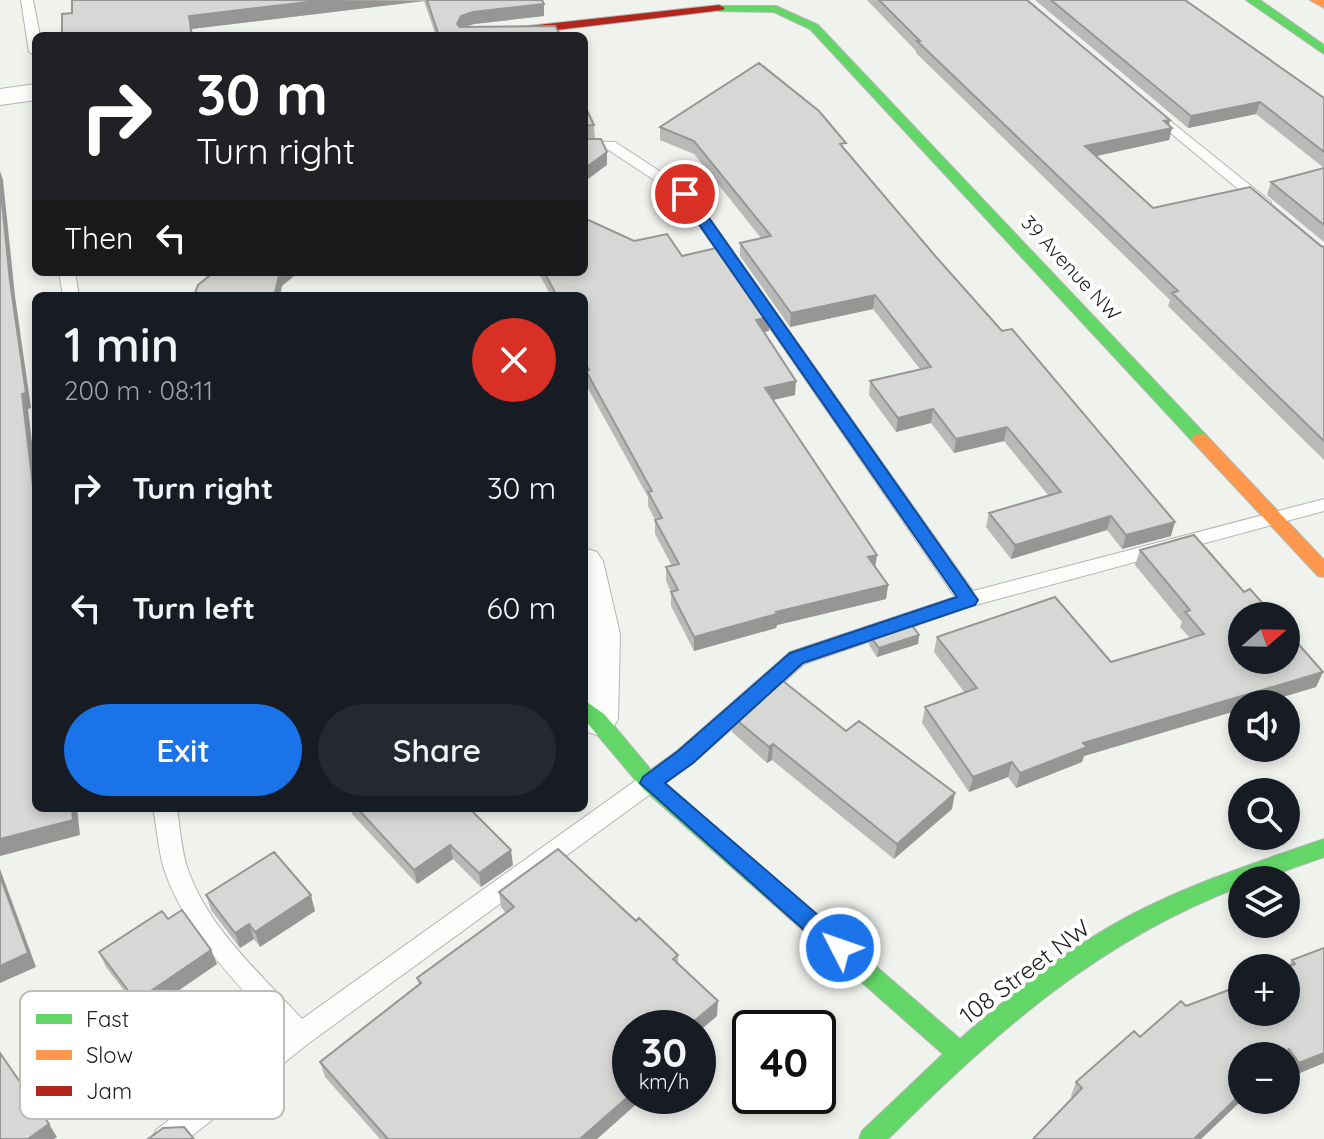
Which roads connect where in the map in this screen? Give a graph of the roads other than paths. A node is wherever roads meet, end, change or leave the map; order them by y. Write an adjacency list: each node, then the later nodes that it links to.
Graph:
1 (27, 0): 5 (lane)
2 (1252, 0): 7 (street)
3 (1316, 0): 4 (street)
4 (1324, 5)
5 (33, 32)
6 (507, 32): 14 (street, 39 Avenue NW)
7 (1324, 50)
8 (32, 93): 10 (street)
9 (1134, 96): 12 (lane)
10 (0, 97)
11 (588, 145): 17 (lane)
12 (1277, 214)
13 (1324, 505): 14 (lane)
14 (1276, 519): 15 (street, 39 Avenue NW); 17 (lane)
15 (1324, 571)
16 (588, 579): 18 (street)
17 (968, 600): 19 (lane)
18 (591, 713): 19 (street)
19 (650, 783): 24 (lane); 26 (street)
20 (166, 812): 22 (lane)
21 (1324, 848): 26 (street, 108 Street NW)
22 (261, 991)
23 (284, 1017): 24 (lane)
24 (300, 1035): 25 (lane)
25 (284, 1047)
26 (958, 1052): 29 (street, 108 Street NW)
27 (192, 1119): 28 (lane)
28 (166, 1139)
29 (871, 1139)

